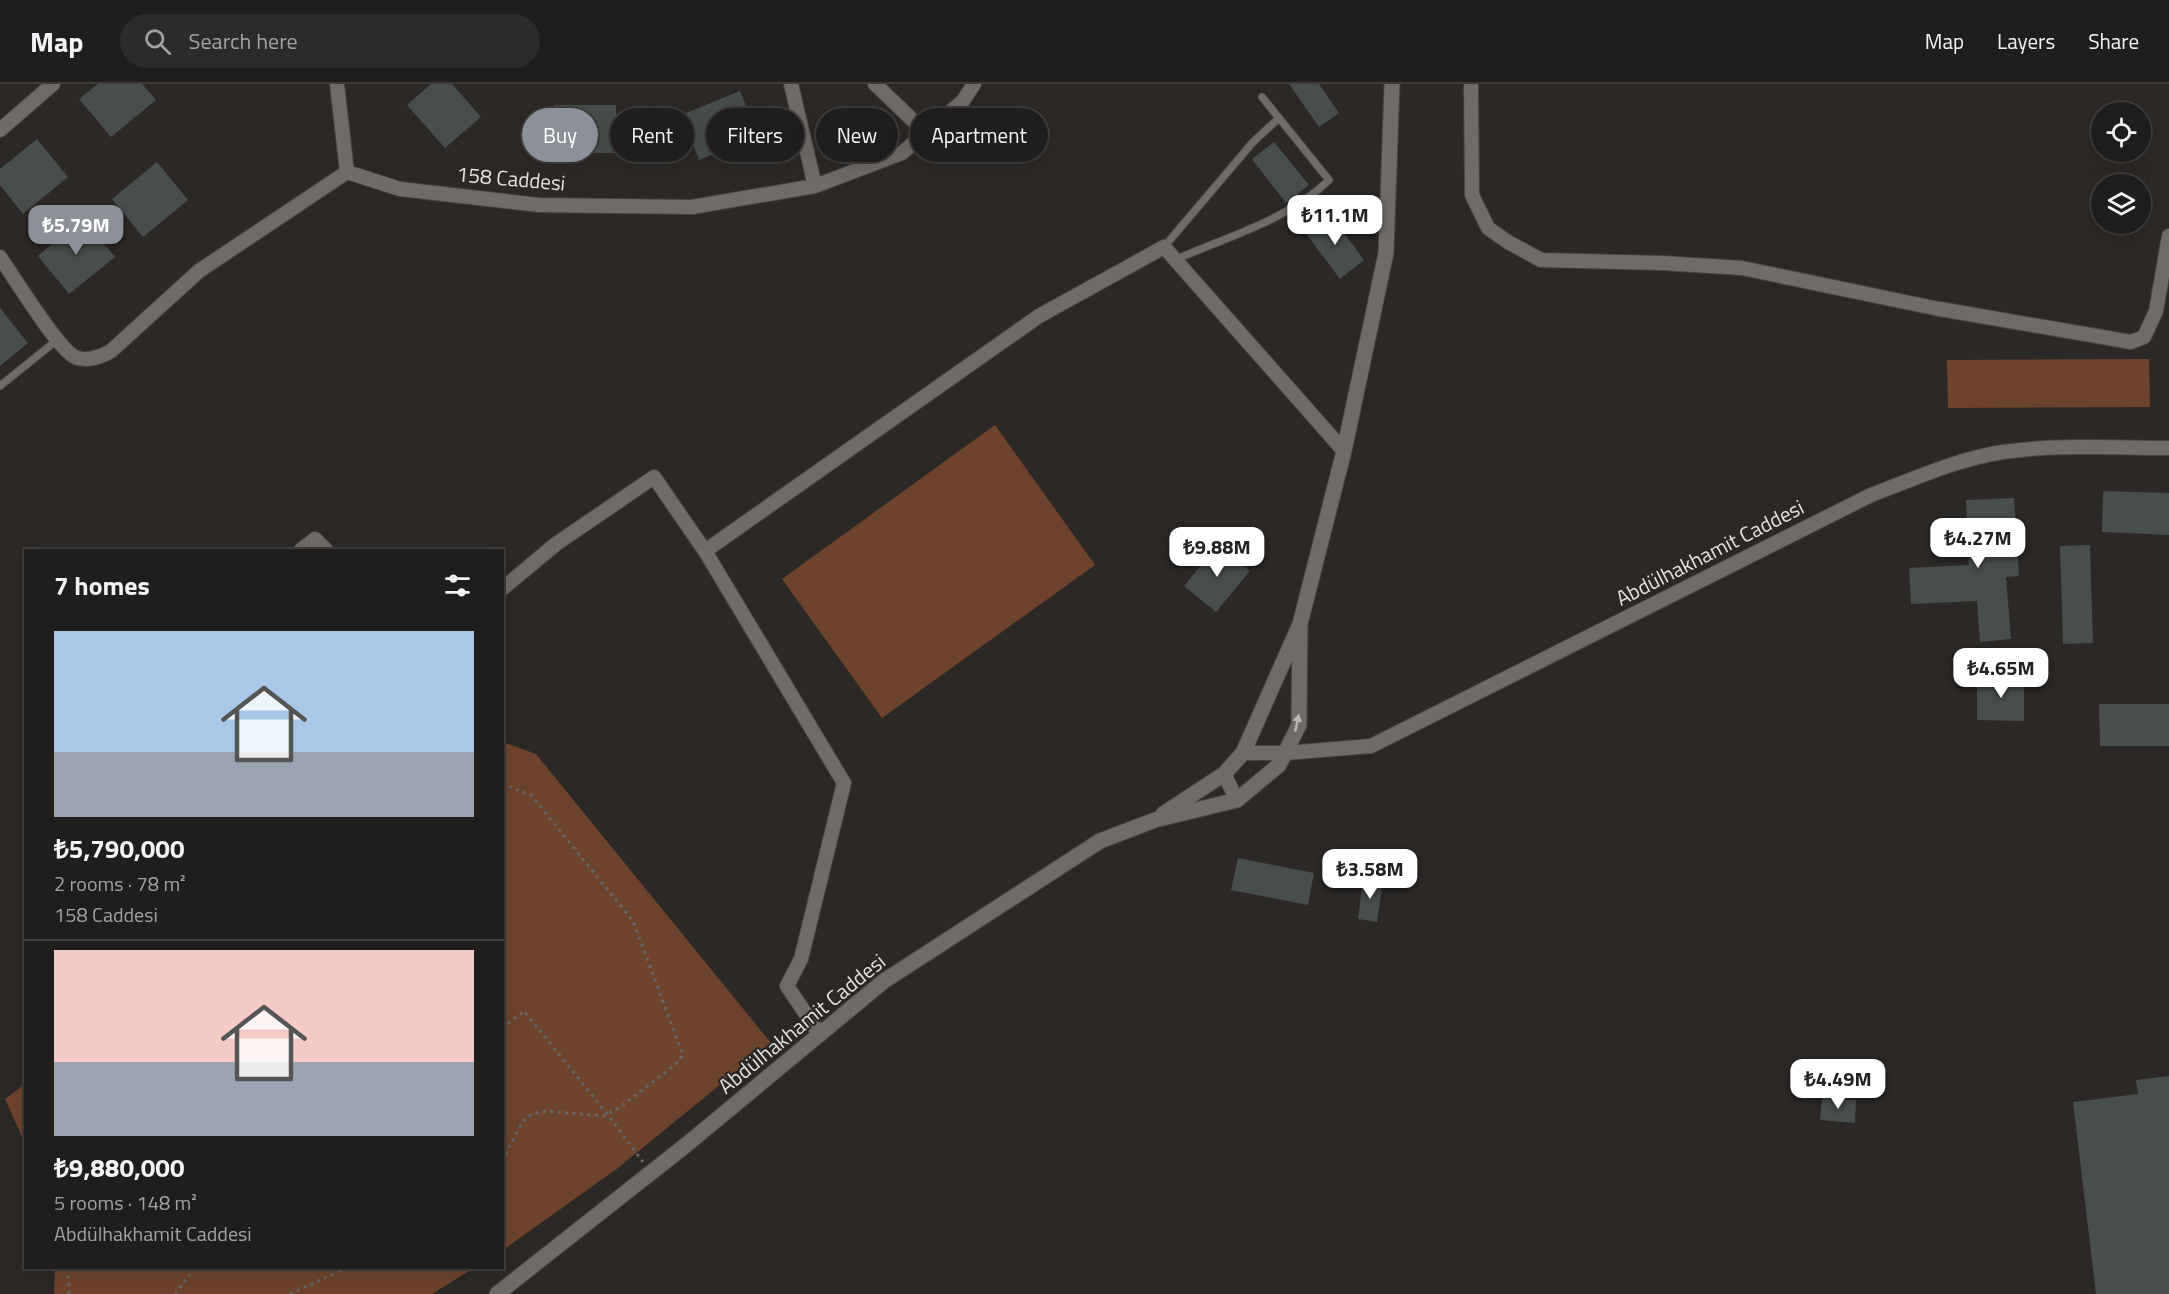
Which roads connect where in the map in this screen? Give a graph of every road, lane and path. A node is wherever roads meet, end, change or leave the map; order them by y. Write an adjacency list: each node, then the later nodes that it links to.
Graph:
1 (53, 84): 12 (street)
2 (337, 84): 14 (street)
3 (791, 84): 15 (street)
4 (875, 84): 10 (street)
5 (974, 84): 9 (street, 158 Caddesi)
6 (1392, 84): 24 (main road, Abdülhakhamit Caddesi)
7 (1471, 84): 20 (street)
8 (1263, 97): 11 (lane)
9 (955, 108)
10 (910, 117)
11 (1279, 118): 17 (lane); 19 (lane)
12 (0, 130)
13 (910, 146): 15 (street, 158 Caddesi)
14 (347, 172): 15 (street, 158 Caddesi); 21 (street)
15 (815, 186)
16 (2169, 236): 20 (street)
17 (1164, 247): 19 (street); 27 (street)
18 (0, 257): 21 (street)
19 (1175, 260): 24 (street)
20 (2165, 287)
21 (57, 340): 22 (lane)
22 (0, 386)
23 (2169, 448): 31 (street, Abdülhakhamit Caddesi)
24 (1344, 451): 29 (main road, Abdülhakhamit Caddesi)
25 (302, 549): 26 (street)
26 (325, 549)
27 (705, 551): 28 (street); 37 (street)
28 (504, 587)
29 (1300, 624): 30 (main road, Abdülhakhamit Caddesi); 31 (main road, Abdülhakhamit Caddesi, one-way to 29)
30 (1243, 753): 31 (street, Abdülhakhamit Caddesi); 32 (main road, Abdülhakhamit Caddesi)
31 (1286, 753): 34 (main road, Abdülhakhamit Caddesi)
32 (1224, 774): 34 (street); 35 (main road, Abdülhakhamit Caddesi)
33 (504, 785): 38 (path)
34 (1237, 800): 35 (main road, Abdülhakhamit Caddesi)
35 (1155, 820): 37 (main road, Abdülhakhamit Caddesi)
36 (504, 1026): 38 (path)
37 (820, 1035): 47 (main road, Abdülhakhamit Caddesi)
38 (608, 1115): 39 (path); 40 (path)
39 (504, 1157)
40 (644, 1164)
41 (68, 1269): 44 (path)
42 (194, 1269): 45 (path)
43 (344, 1269): 46 (path)
44 (69, 1294)
45 (175, 1294)
46 (290, 1294)
47 (497, 1294)

